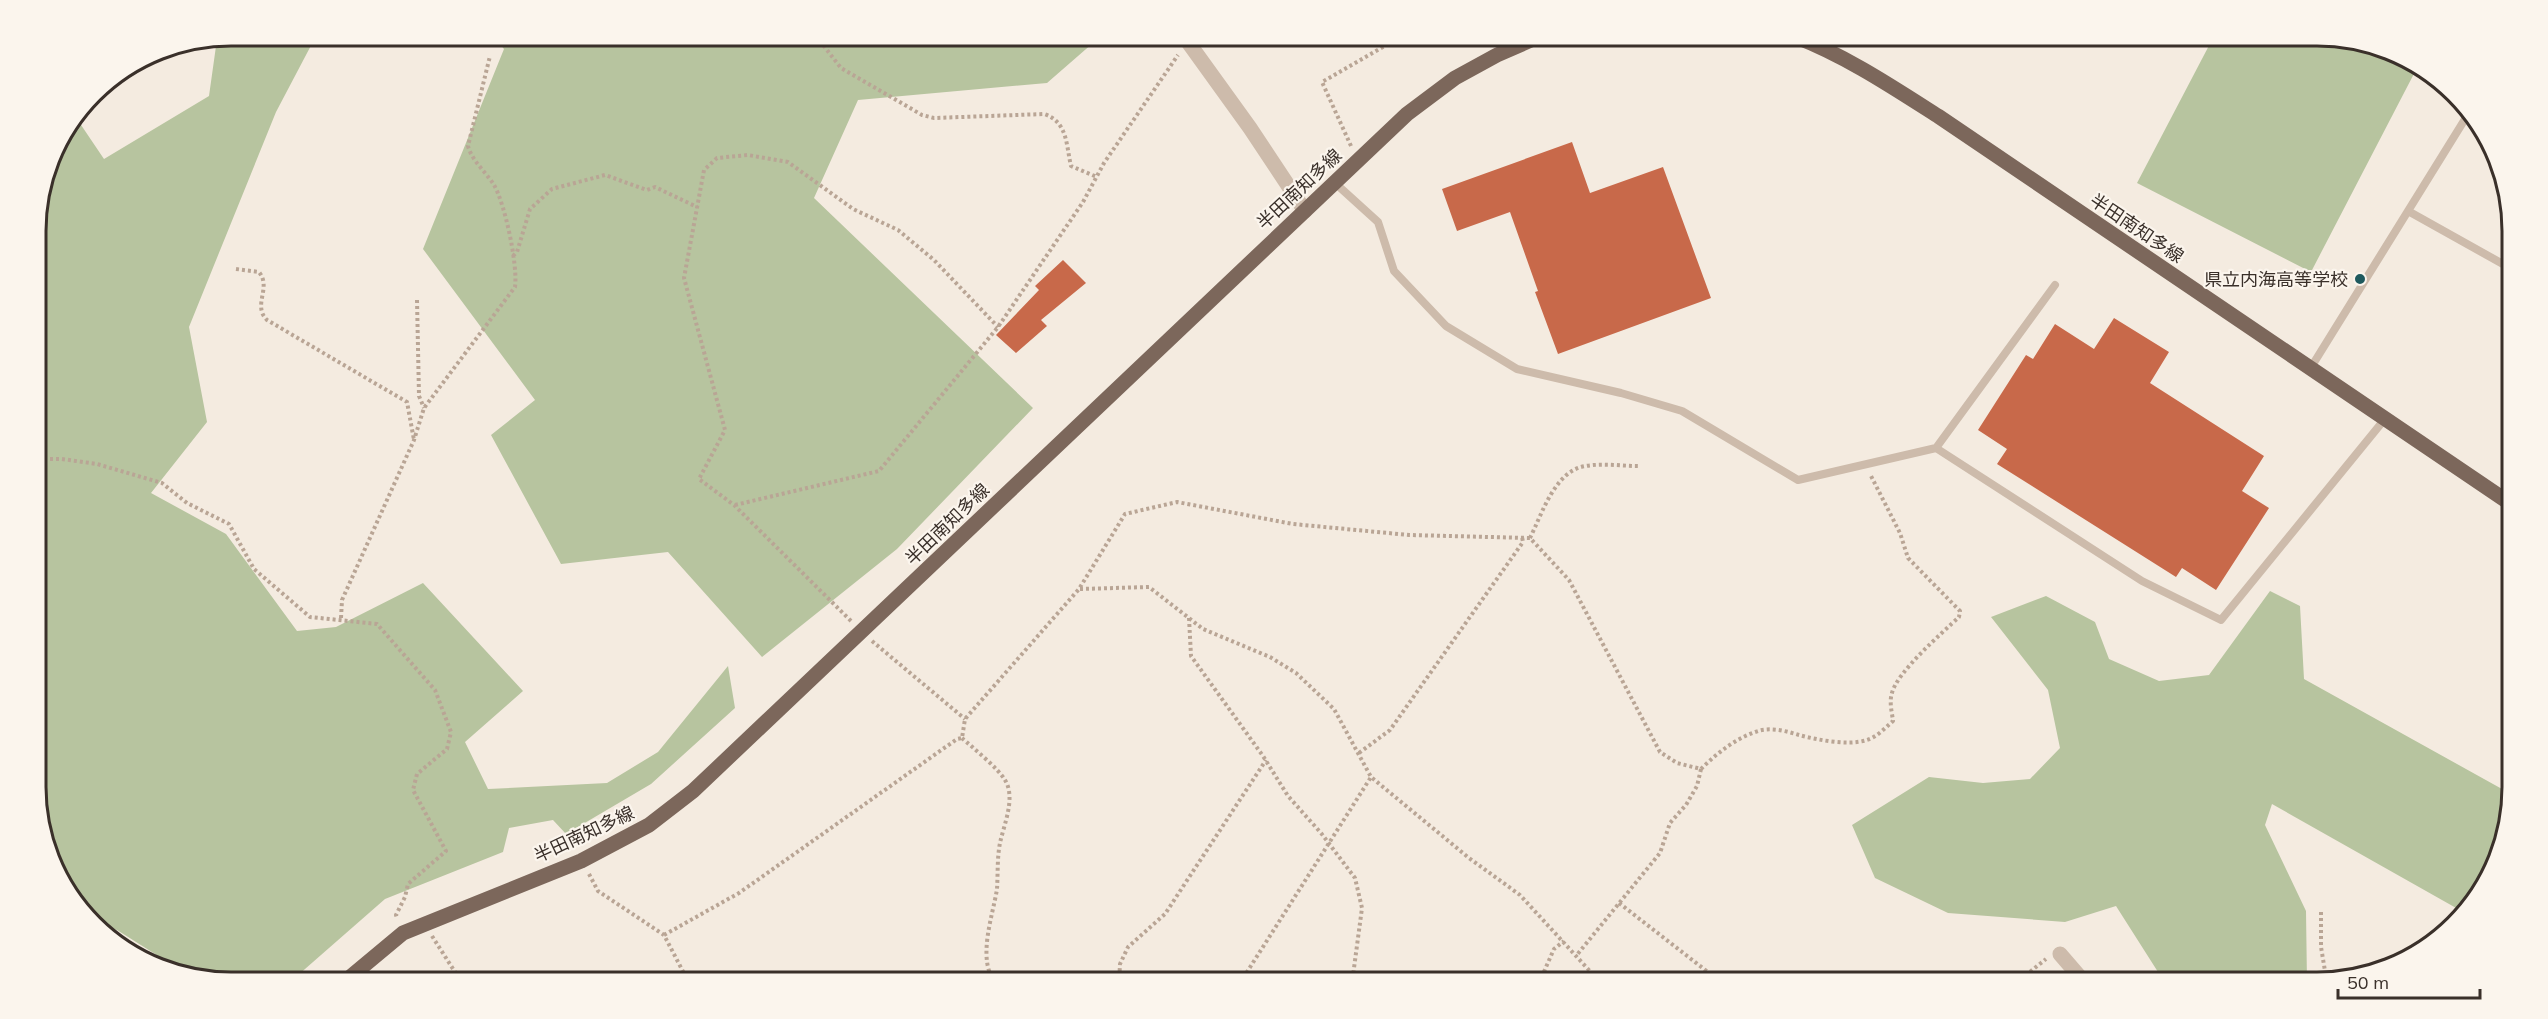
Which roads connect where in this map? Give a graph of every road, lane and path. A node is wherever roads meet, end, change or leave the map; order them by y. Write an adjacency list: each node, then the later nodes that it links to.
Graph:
1 (825, 47): 10 (path)
2 (1184, 47): 10 (path)
3 (1194, 47): 13 (street)
4 (1383, 47): 9 (path)
5 (1515, 47): 9 (main road, 半田南知多線)
6 (1825, 48): 21 (main road, 半田南知多線)
7 (490, 56): 15 (path)
8 (2464, 121): 14 (lane)
9 (1358, 161): 11 (main road, 半田南知多線)
10 (1097, 177): 20 (path)
11 (1335, 183): 13 (main road, 半田南知多線); 27 (lane)
12 (697, 207): 15 (path); 20 (path); 30 (path)
13 (1305, 211): 36 (main road, 半田南知多線)
14 (2408, 211): 16 (lane); 21 (lane)
15 (513, 256): 22 (path)
16 (2502, 264)
17 (236, 268): 24 (path)
18 (2055, 285): 25 (lane)
19 (417, 300): 22 (path)
20 (998, 327): 30 (path)
21 (2310, 369): 23 (main road, 半田南知多線)
22 (424, 408): 24 (path)
23 (2384, 420): 25 (lane); 29 (main road, 半田南知多線)
24 (414, 440): 34 (path)
25 (1936, 448): 27 (lane)
26 (47, 459): 34 (path)
27 (1867, 464): 41 (path)
28 (1638, 466): 32 (path)
29 (2502, 498)
30 (734, 505): 36 (path)
31 (1522, 537): 32 (path); 33 (path); 39 (path)
32 (1530, 538): 41 (path)
33 (1079, 589): 35 (path); 37 (path)
34 (341, 618): 48 (path)
35 (1190, 618): 39 (path); 40 (path)
36 (862, 632): 37 (path); 44 (main road, 半田南知多線)
37 (965, 719): 38 (path)
38 (962, 738): 49 (path); 56 (path)
39 (1359, 753): 42 (path)
40 (1266, 760): 43 (path); 57 (path)
41 (1701, 769): 45 (path)
42 (1371, 777): 43 (path); 50 (path)
43 (1328, 844): 58 (path); 59 (path)
44 (581, 861): 47 (main road, 半田南知多線); 49 (path)
45 (1619, 903): 52 (path); 62 (path)
46 (2321, 912): 65 (path)
47 (425, 922): 48 (main road, 半田南知多線); 54 (path)
48 (403, 933): 53 (main road, 半田南知多線)
49 (664, 935): 55 (path)
50 (1564, 941): 52 (path); 60 (path)
51 (2060, 954): 63 (path); 64 (street)
52 (1576, 956): 61 (path)
53 (356, 972)
54 (455, 972)
55 (683, 972)
56 (989, 972)
57 (1120, 972)
58 (1247, 972)
59 (1353, 972)
60 (1544, 972)
61 (1591, 972)
62 (1708, 972)
63 (2029, 972)
64 (2076, 972)
65 (2325, 972)

